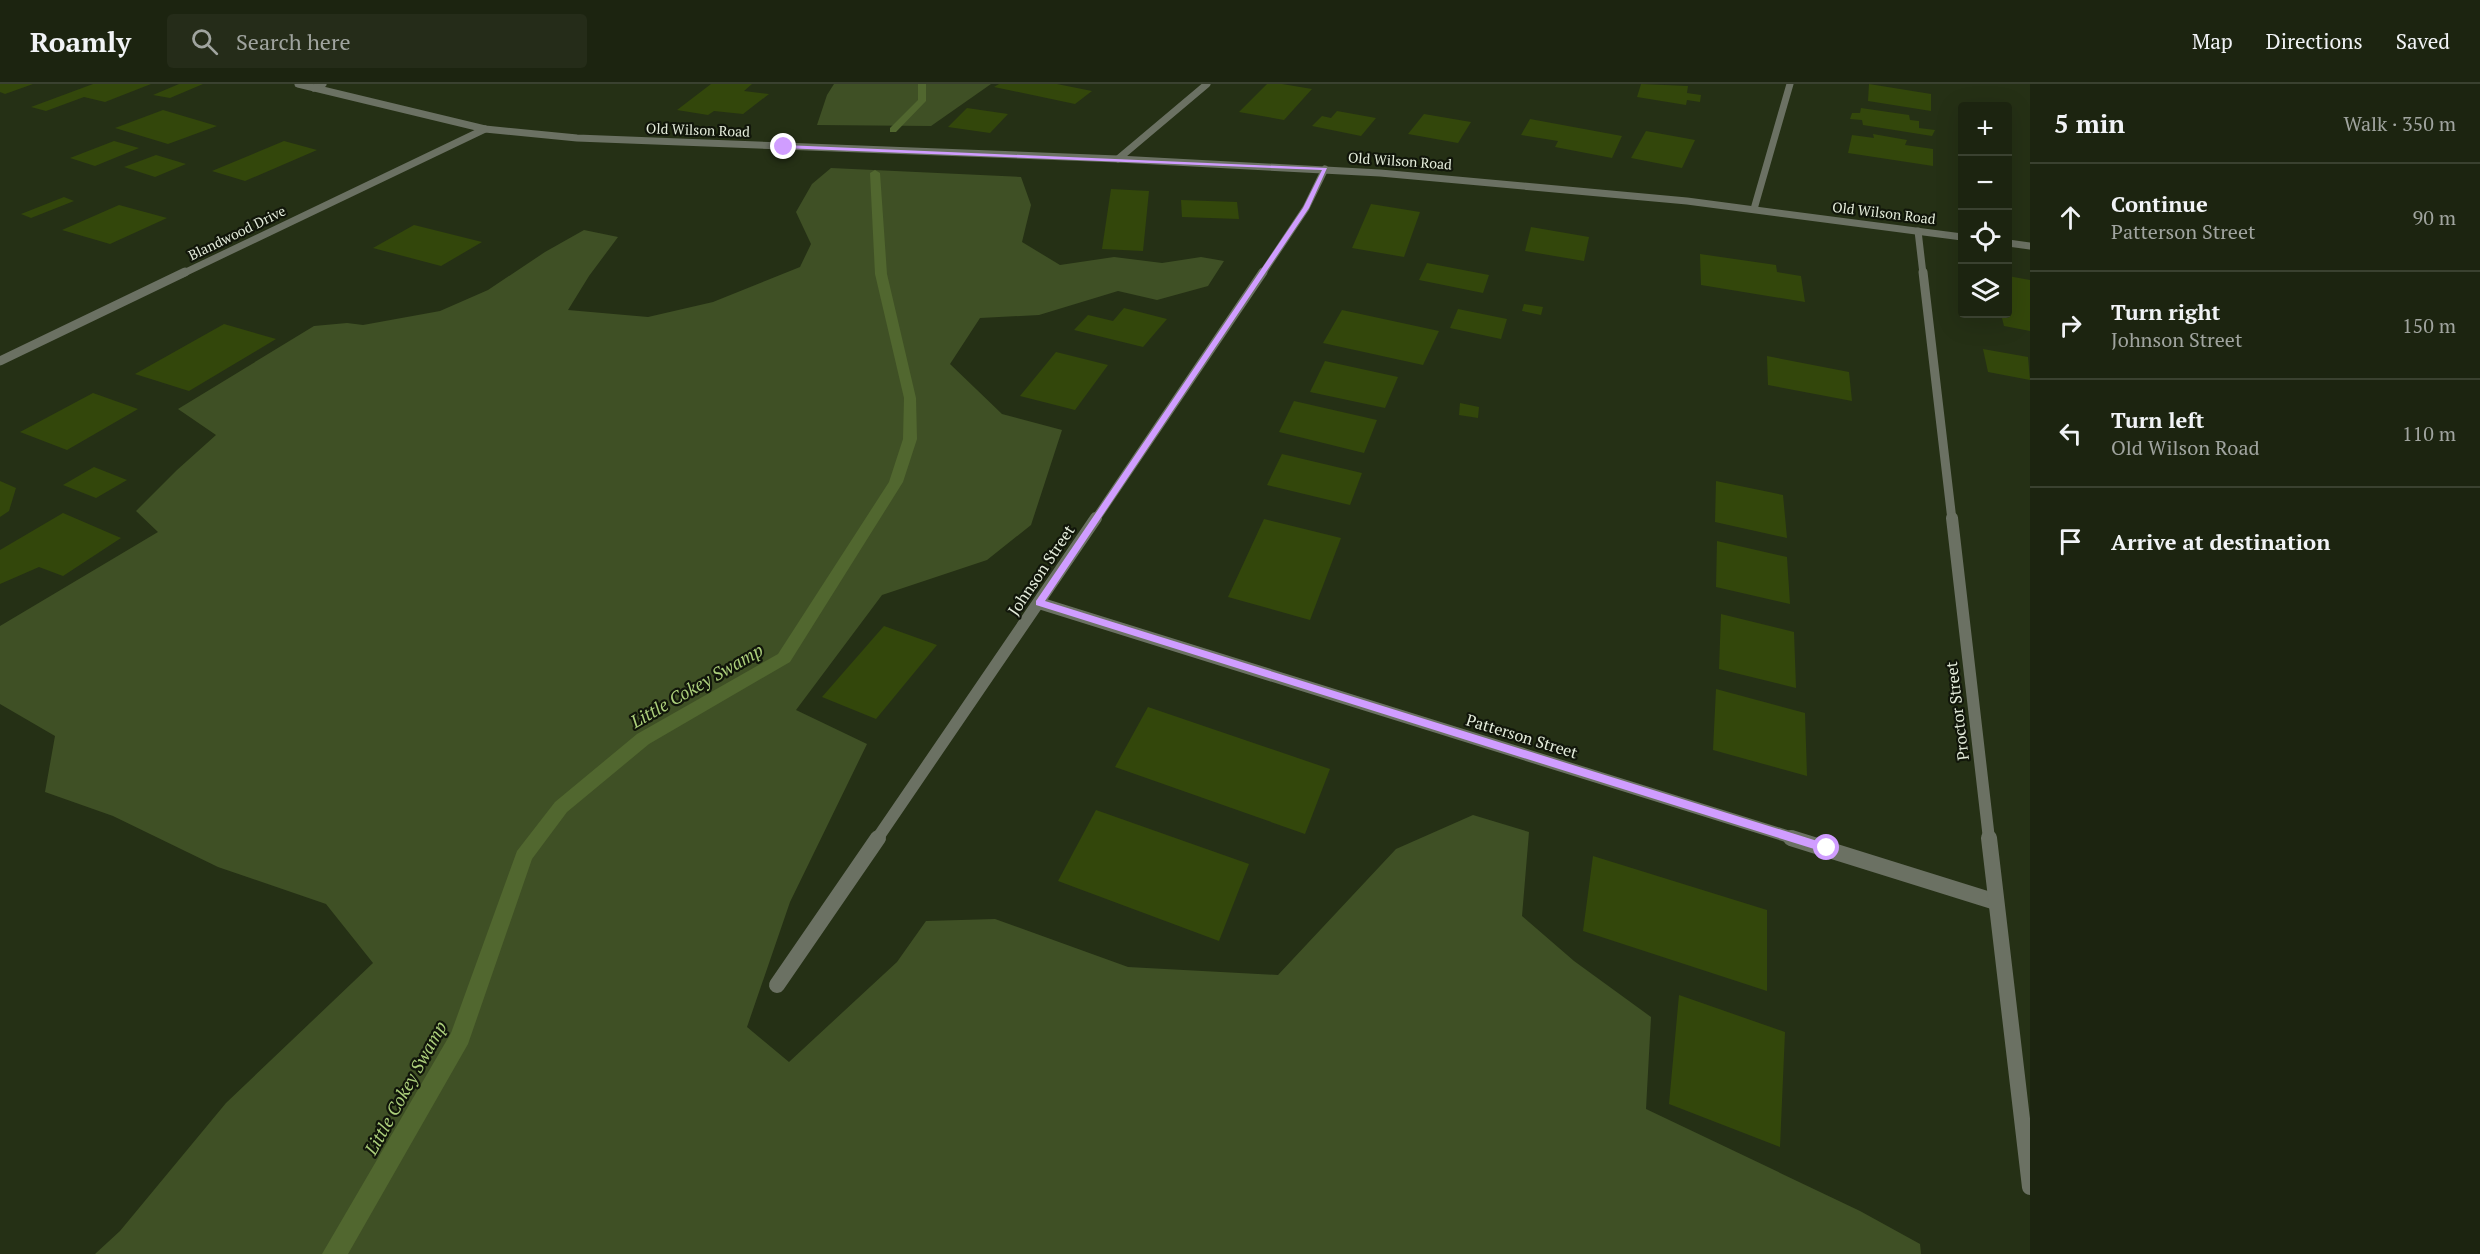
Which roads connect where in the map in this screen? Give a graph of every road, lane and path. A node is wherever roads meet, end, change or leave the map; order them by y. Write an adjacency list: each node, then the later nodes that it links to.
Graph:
1 (298, 84): 5 (street, Old Wilson Road)
2 (323, 84): 5 (street)
3 (1207, 84): 7 (street)
4 (1790, 84): 9 (street)
5 (314, 88): 6 (street, Old Wilson Road)
6 (485, 129): 7 (street, Old Wilson Road); 14 (street, Blandwood Drive)
7 (1118, 159): 8 (street, Old Wilson Road)
8 (1325, 169): 9 (street, Old Wilson Road); 15 (street, Johnson Street)
9 (1754, 209): 10 (street, Old Wilson Road)
10 (1918, 231): 11 (street, Old Wilson Road); 16 (street, Proctor Street)
11 (1958, 236)
12 (2012, 244): 13 (street)
13 (2030, 246)
14 (0, 361)
15 (1039, 603): 16 (street, Patterson Street); 17 (street, Johnson Street)
16 (1996, 902): 18 (street, Proctor Street)
17 (777, 985)
18 (2030, 1187)

